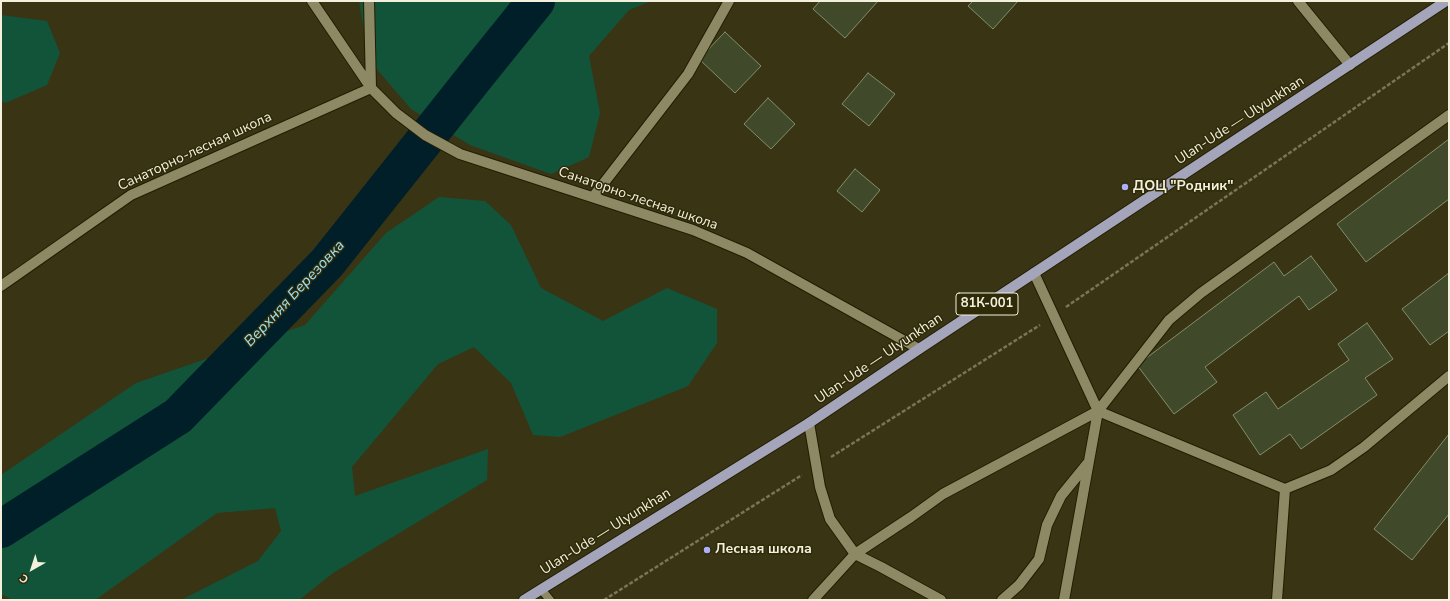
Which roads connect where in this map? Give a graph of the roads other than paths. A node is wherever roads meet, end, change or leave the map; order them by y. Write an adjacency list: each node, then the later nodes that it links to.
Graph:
1 (312, 1): 7 (street)
2 (369, 1): 7 (street)
3 (729, 1): 9 (street)
4 (1446, 1): 6 (main road, Ulan-Ude — Ulyunkhan / 81К-001)
5 (1304, 3): 6 (street)
6 (1350, 65): 10 (main road, Ulan-Ude — Ulyunkhan / 81К-001)
7 (371, 88): 9 (street, Санаторно-лесная школа); 11 (street, Санаторно-лесная школа)
8 (1449, 115): 14 (street)
9 (592, 197): 12 (street, Санаторно-лесная школа)
10 (1034, 273): 12 (main road, Ulan-Ude — Ulyunkhan / 81К-001); 14 (street)
11 (1, 286)
12 (919, 349): 15 (main road, Ulan-Ude — Ulyunkhan / 81К-001)
13 (1449, 376): 17 (street)
14 (1098, 411): 16 (street); 17 (street); 18 (street)
15 (808, 423): 18 (street); 19 (main road, Ulan-Ude — Ulyunkhan / 81К-001)
16 (1089, 462): 24 (street); 25 (street)
17 (1285, 489): 26 (street)
18 (855, 554): 22 (street); 23 (street)
19 (541, 589): 20 (main road, Ulan-Ude — Ulyunkhan / 81К-001); 21 (lane)
20 (524, 600)
21 (550, 600)
22 (813, 600)
23 (941, 600)
24 (1002, 600)
25 (1064, 600)
26 (1277, 600)

